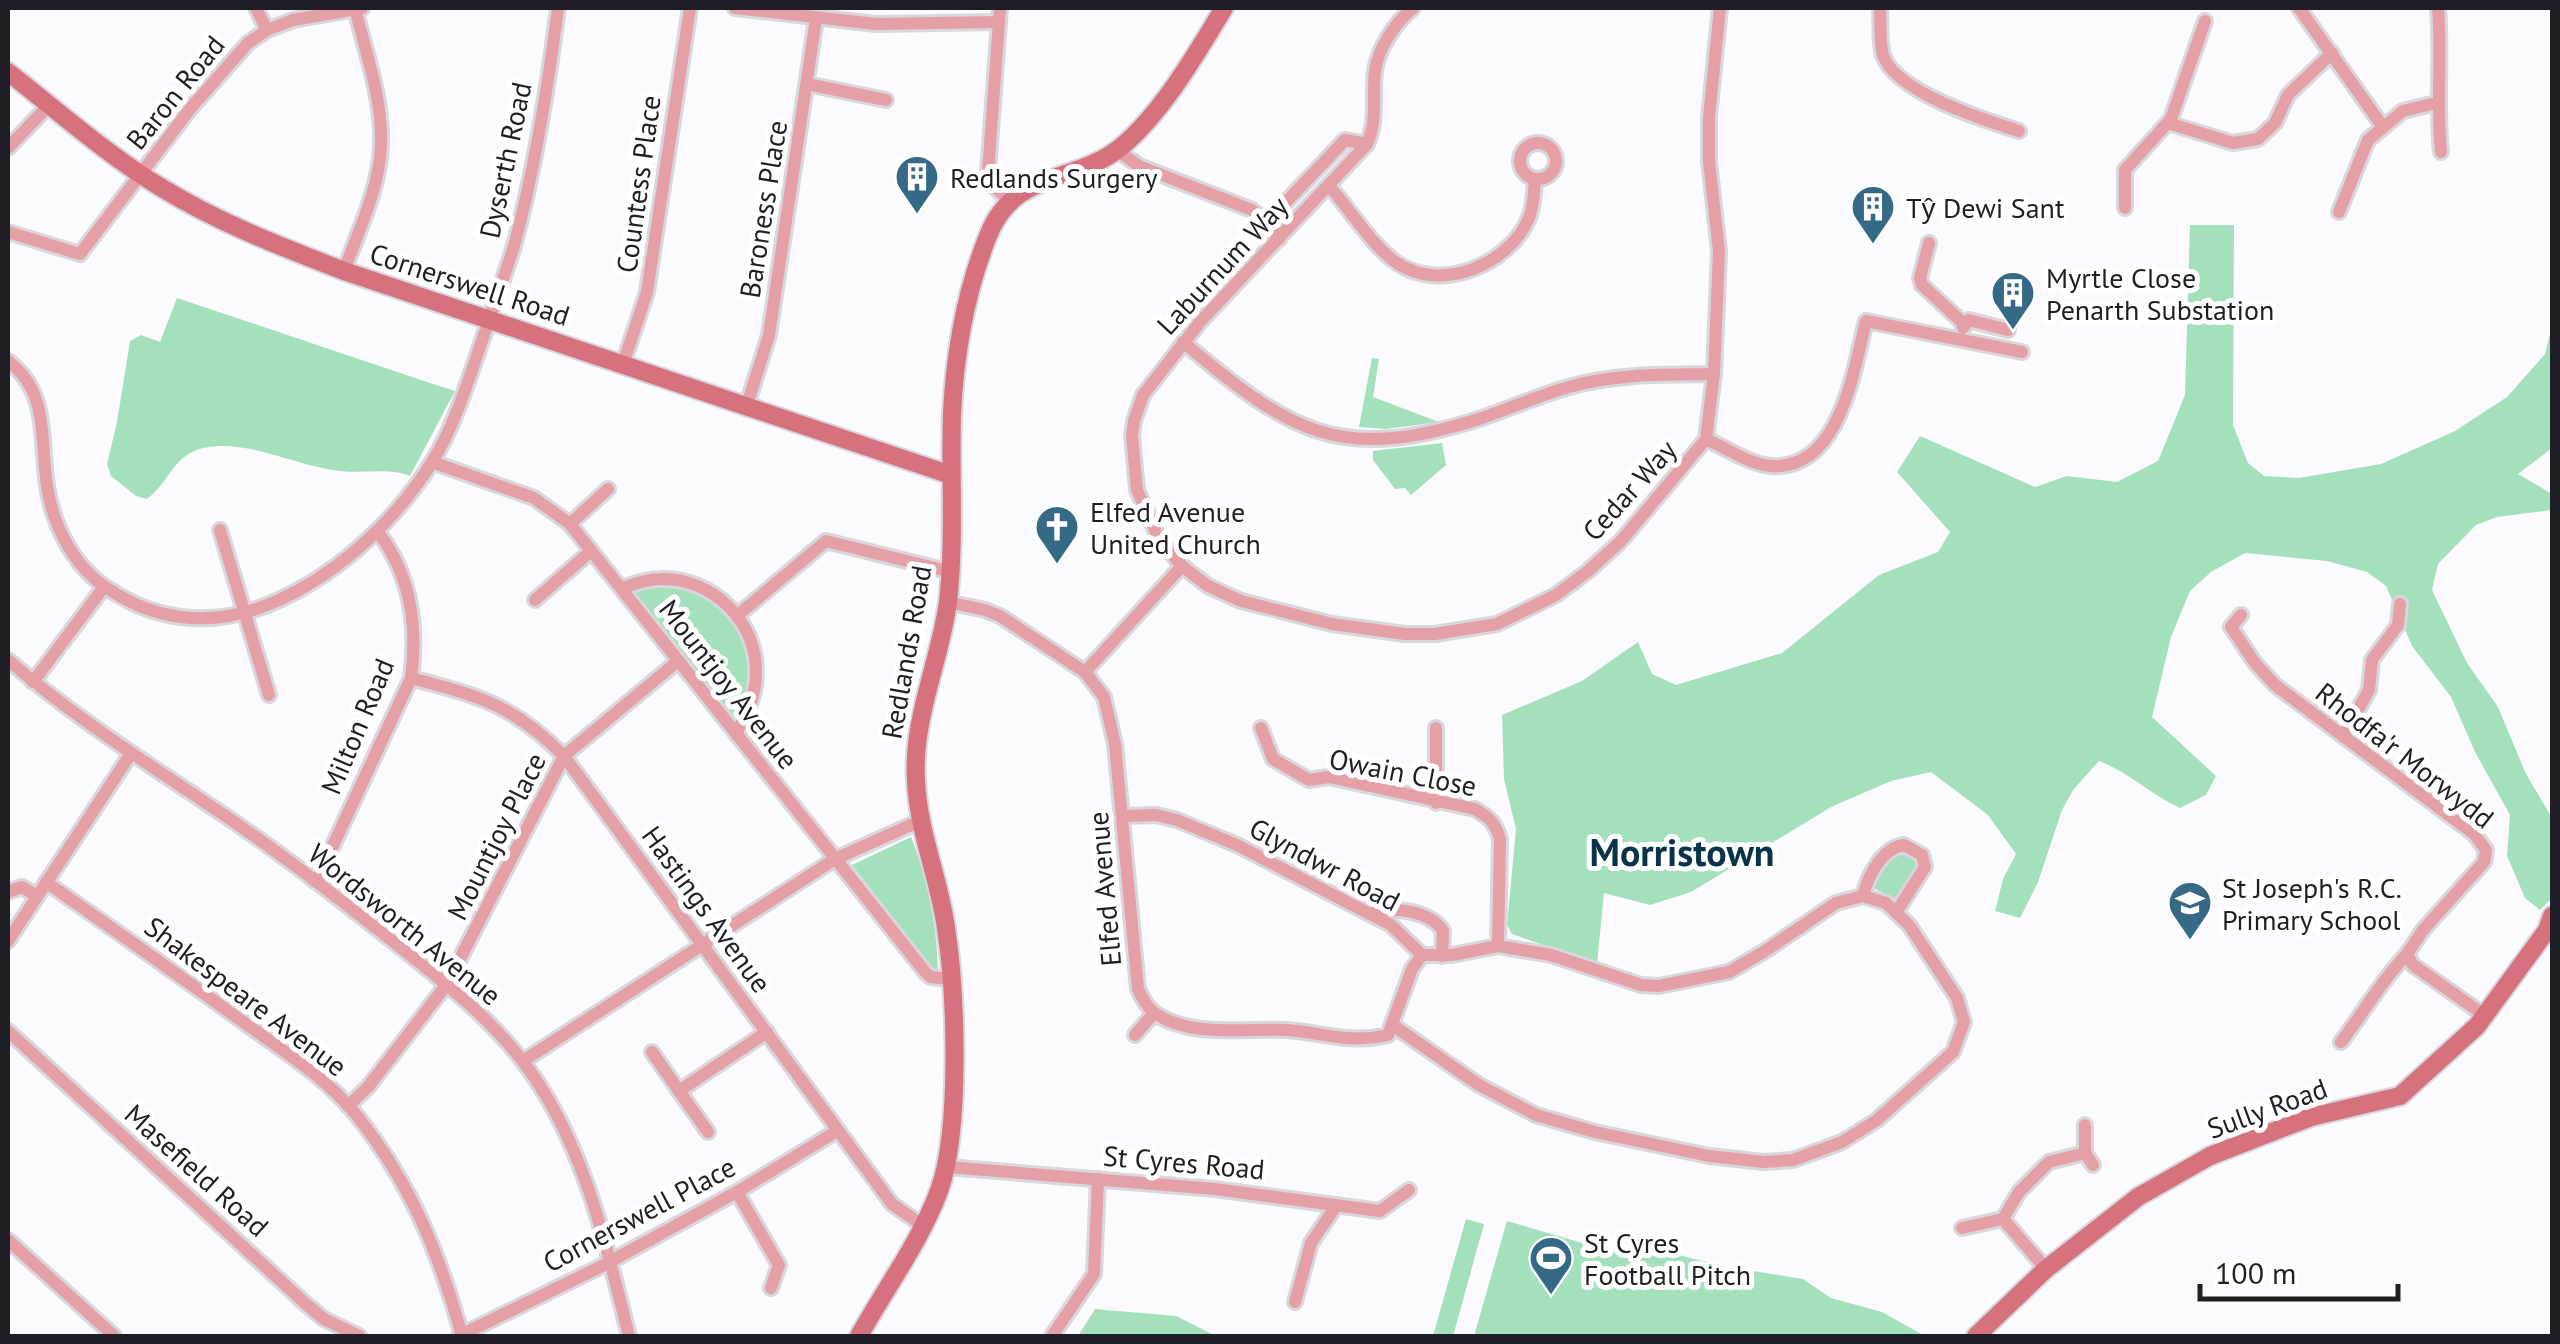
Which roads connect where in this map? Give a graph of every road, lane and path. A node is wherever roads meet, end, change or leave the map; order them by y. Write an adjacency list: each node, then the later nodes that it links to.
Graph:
1 (256, 8): 15 (street)
2 (358, 8): 15 (street, Baron Road); 39 (street)
3 (558, 8): 40 (street, Dyserth Road)
4 (690, 8): 47 (street, Countess Place)
5 (735, 8): 13 (street)
6 (1224, 8): 27 (street)
7 (1413, 8): 25 (street)
8 (1720, 8): 48 (street, Cedar Way)
9 (1880, 8): 24 (street)
10 (2298, 8): 16 (street)
11 (2438, 8): 20 (street)
12 (999, 15): 13 (street); 32 (street)
13 (816, 19): 18 (street, Baroness Place)
14 (2205, 21): 22 (street)
15 (267, 30): 29 (street, Baron Road)
16 (2332, 53): 22 (street); 23 (street)
17 (8, 72): 21 (street, Cornerswell Road)
18 (808, 84): 19 (street); 49 (street, Baroness Place)
19 (886, 100)
20 (2436, 103): 23 (street); 28 (street)
21 (49, 104): 26 (street); 29 (street, Cornerswell Road)
22 (2168, 123): 33 (street)
23 (2383, 126): 34 (street)
24 (2019, 130)
25 (1367, 144): 31 (street, Laburnum Way); 35 (street)
26 (8, 148)
27 (1117, 150): 32 (street); 35 (street)
28 (2441, 152)
29 (140, 174): 36 (street, Baron Road); 39 (street, Cornerswell Road)
30 (1535, 179): 31 (street)
31 (1329, 186): 37 (street, Laburnum Way)
32 (1008, 200): 52 (street, Redlands Road)
33 (2125, 208)
34 (2340, 212)
35 (1267, 222): 37 (street)
36 (8, 232)
37 (1279, 239): 44 (street, Laburnum Way)
38 (1929, 243): 41 (street)
39 (344, 271): 40 (street, Cornerswell Road)
40 (489, 320): 47 (street, Cornerswell Road); 51 (street, Dyserth Road)
41 (1964, 324): 42 (street); 43 (street)
42 (2008, 330)
43 (1960, 340): 45 (street); 50 (street)
44 (1182, 342): 48 (street); 58 (street, Laburnum Way)
45 (2022, 352)
46 (8, 361): 60 (street)
47 (624, 364): 49 (street, Cornerswell Road)
48 (1714, 374): 50 (street, Cedar Way)
49 (747, 404): 52 (street, Cornerswell Road)
50 (1706, 439): 58 (street, Cedar Way)
51 (432, 462): 54 (street, Mountjoy Avenue); 56 (street, Dyserth Road)
52 (952, 474): 59 (street, Redlands Road)
53 (608, 489): 54 (street)
54 (570, 524): 57 (street, Mountjoy Avenue)
55 (220, 530): 66 (street)
56 (378, 532): 66 (street, Dyserth Road); 71 (street, Milton Road)
57 (592, 552): 61 (street, Mountjoy Avenue); 62 (street)
58 (1182, 566): 70 (street)
59 (950, 572): 63 (street, Redlands Road); 65 (street)
60 (104, 587): 66 (street); 72 (street)
61 (622, 588): 65 (street); 69 (street, Mountjoy Avenue)
62 (535, 600)
63 (948, 602): 70 (street, Elfed Avenue); 82 (street, Redlands Road)
64 (2400, 604): 77 (street)
65 (738, 614): 76 (street)
66 (244, 615): 73 (street)
67 (2240, 615): 77 (street, Rhodfa'r Morwydd)
68 (8, 660): 72 (street, Wordsworth Avenue)
69 (678, 661): 76 (street, Mountjoy Avenue); 79 (street, Mountjoy Place)
70 (1085, 672): 81 (street, Elfed Avenue)
71 (411, 678): 79 (street, Hastings Avenue); 85 (street, Milton Road)
72 (33, 682): 78 (street, Wordsworth Avenue)
73 (269, 695)
74 (1262, 728): 80 (street, Owain Close)
75 (1436, 728): 80 (street)
76 (736, 734): 83 (street, Mountjoy Avenue)
77 (2343, 736): 95 (street, Rhodfa'r Morwydd)
78 (130, 755): 84 (street); 85 (street, Wordsworth Avenue)
79 (564, 756): 93 (street, Hastings Avenue); 99 (street, Mountjoy Place)
80 (1436, 803): 94 (street, Owain Close)
81 (1123, 816): 90 (street, Glyndwr Road); 100 (street, Elfed Avenue)
82 (920, 821): 83 (street); 98 (street, Redlands Road)
83 (835, 859): 93 (street); 98 (street, Mountjoy Avenue)
84 (46, 882): 87 (street); 110 (street, Shakespeare Avenue)
85 (316, 882): 99 (street, Wordsworth Avenue)
86 (8, 892): 87 (street)
87 (37, 896): 92 (street)
88 (1864, 896): 89 (street); 89 (street); 94 (street)
89 (1897, 911): 102 (street)
90 (1370, 914): 96 (street, Glyndwr Road); 97 (street)
91 (2552, 916): 101 (street, Sully Road)
92 (8, 941)
93 (702, 945): 104 (street, Hastings Avenue); 108 (street)
94 (1498, 946): 97 (street)
95 (2407, 954): 101 (street); 106 (street)
96 (1422, 955): 97 (street); 102 (street)
97 (1442, 956)
98 (951, 979): 114 (street, Redlands Road)
99 (446, 984): 108 (street, Wordsworth Avenue); 110 (street, Mountjoy Place)
100 (1154, 1014): 102 (street); 105 (street)
101 (2484, 1015): 124 (street, Sully Road)
102 (1394, 1026)
103 (8, 1031): 128 (street, Masefield Road)
104 (767, 1032): 109 (street); 112 (street, Hastings Avenue)
105 (1135, 1034)
106 (2341, 1042)
107 (652, 1052): 109 (street)
108 (522, 1061): 123 (street, Wordsworth Avenue)
109 (679, 1091): 113 (street)
110 (348, 1106): 129 (street, Shakespeare Avenue)
111 (2086, 1126): 119 (street)
112 (837, 1131): 117 (street, Cornerswell Place); 120 (street, Hastings Avenue)
113 (708, 1132)
114 (947, 1167): 115 (street, St Cyres Road); 120 (street, Redlands Road)
115 (1098, 1180): 118 (street, St Cyres Road); 132 (street)
116 (1409, 1190): 118 (street, St Cyres Road)
117 (737, 1192): 123 (street, Cornerswell Place); 125 (street)
118 (1336, 1206): 126 (street)
119 (2003, 1219): 121 (street); 124 (street)
120 (922, 1225): 131 (street, Redlands Road)
121 (1962, 1228)
122 (8, 1240): 127 (street)
123 (609, 1261): 129 (street, Cornerswell Place); 130 (street, Wordsworth Avenue)
124 (2046, 1269): 133 (street, Sully Road)
125 (771, 1288)
126 (1295, 1302)
127 (114, 1336)
128 (359, 1336)
129 (461, 1336)
130 (629, 1336)
131 (858, 1336)
132 (1052, 1336)
133 (1976, 1336)

